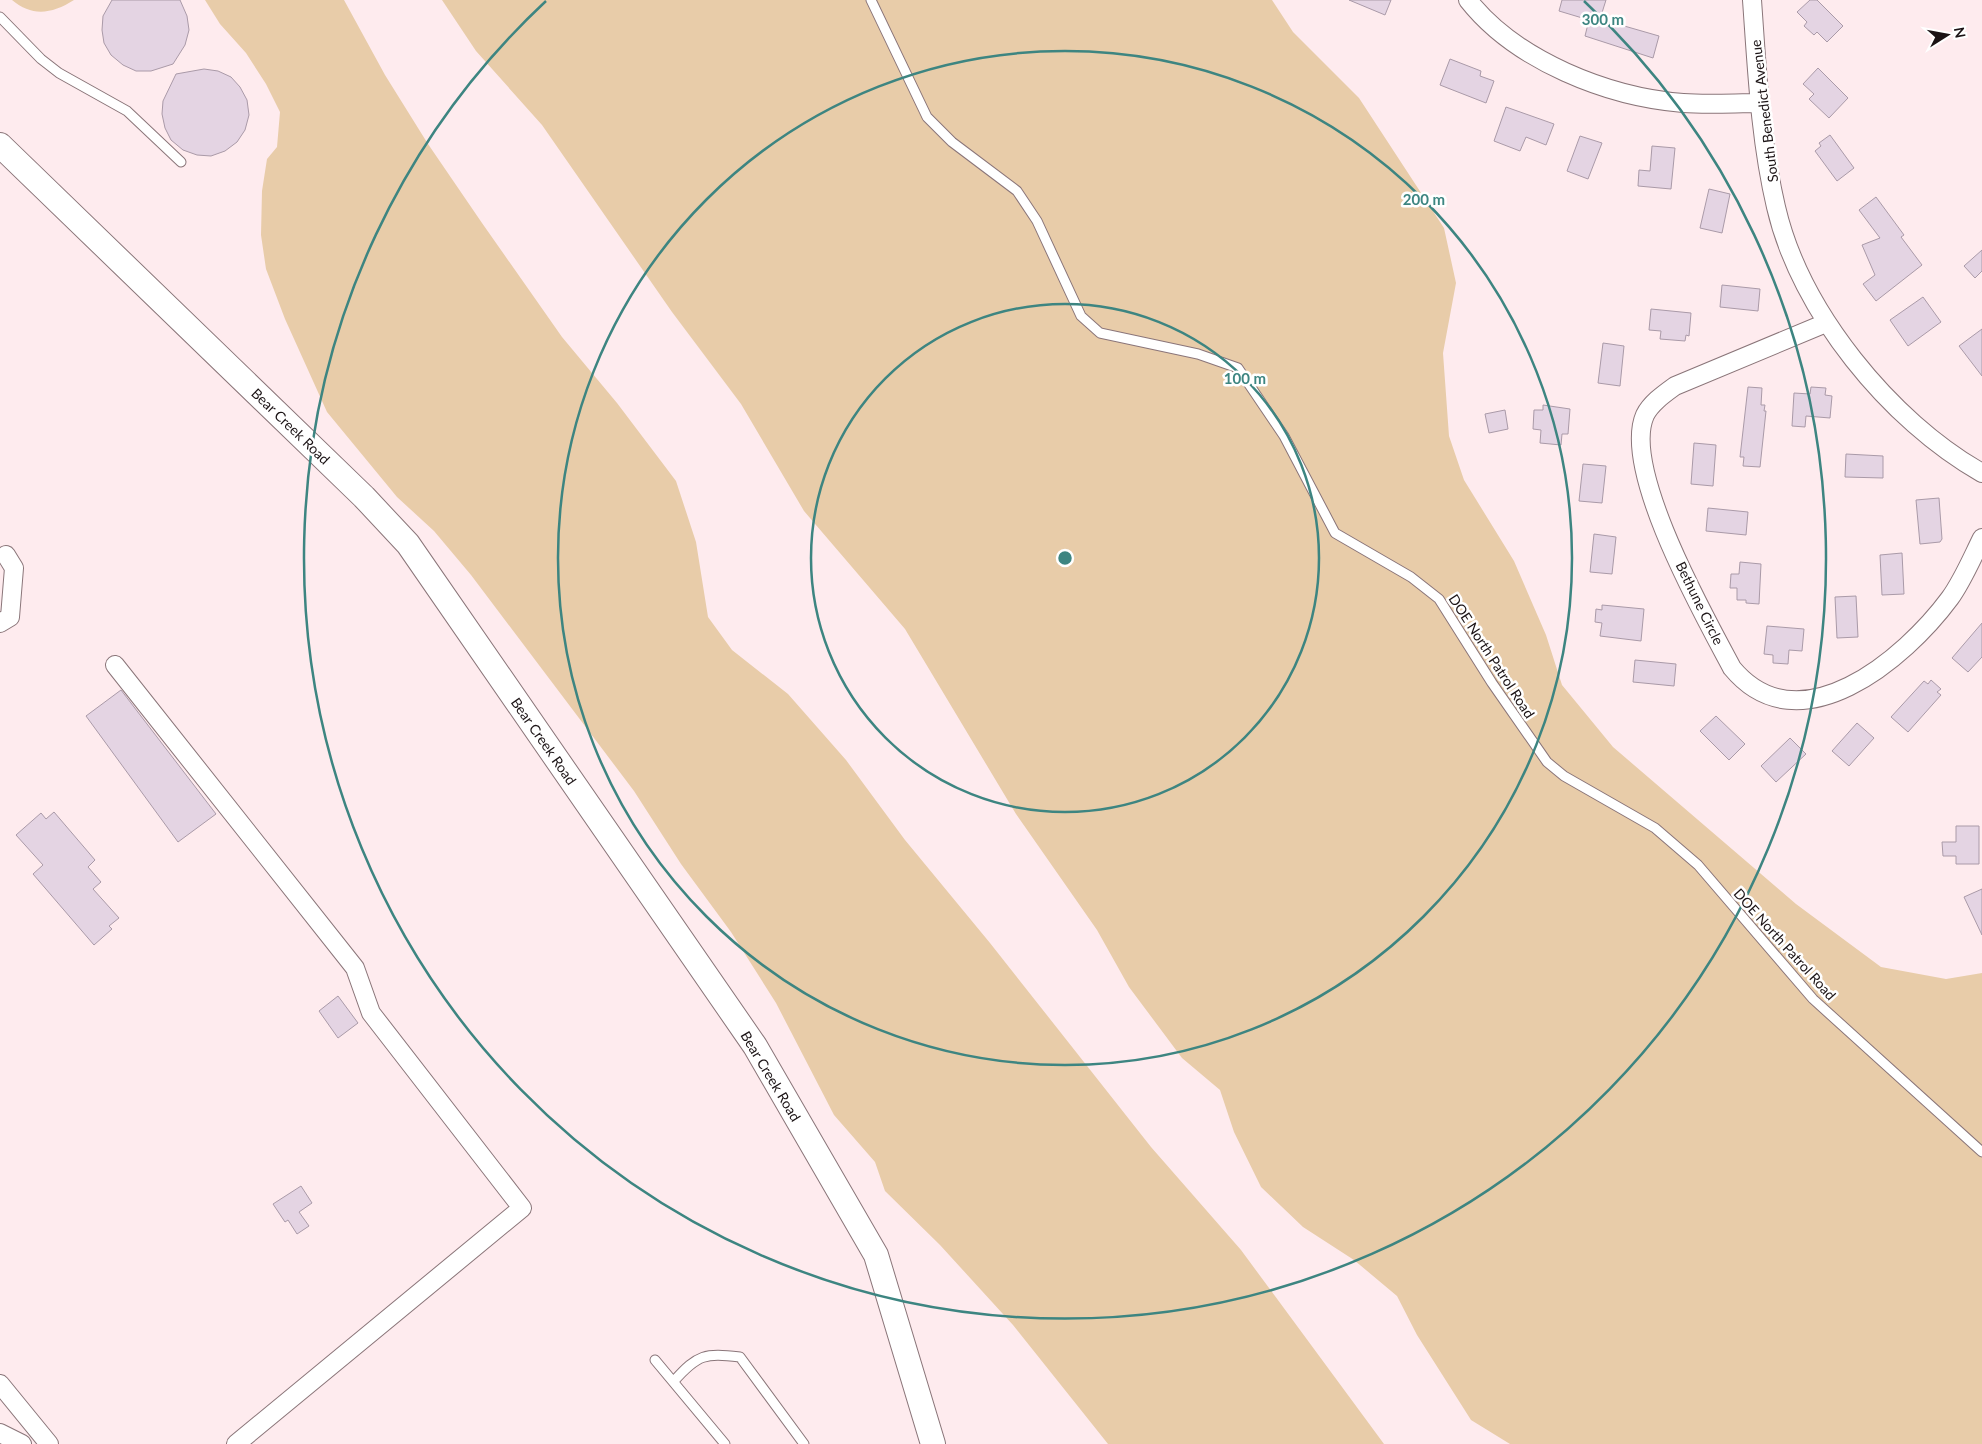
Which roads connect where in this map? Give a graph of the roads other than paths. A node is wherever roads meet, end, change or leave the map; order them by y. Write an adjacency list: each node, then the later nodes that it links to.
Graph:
1 (871, 0): 14 (lane, DOE North Patrol Road)
2 (1468, 0): 5 (street)
3 (1752, 0): 5 (street, South Benedict Avenue)
4 (0, 17): 7 (lane)
5 (1760, 103): 8 (street, South Benedict Avenue)
6 (0, 145): 24 (street, Bear Creek Road)
7 (181, 162)
8 (1826, 323): 9 (street, South Benedict Avenue); 10 (street, Bethune Circle)
9 (1982, 473)
10 (1982, 538)
11 (6, 555): 12 (street)
12 (0, 623)
13 (115, 665): 21 (street)
14 (1982, 1152)
15 (655, 1360): 16 (lane)
16 (674, 1381): 22 (lane); 23 (lane)
17 (0, 1384): 20 (street)
18 (0, 1433): 19 (street)
19 (22, 1444)
20 (49, 1444)
21 (236, 1444)
22 (725, 1444)
23 (804, 1444)
24 (933, 1444)

